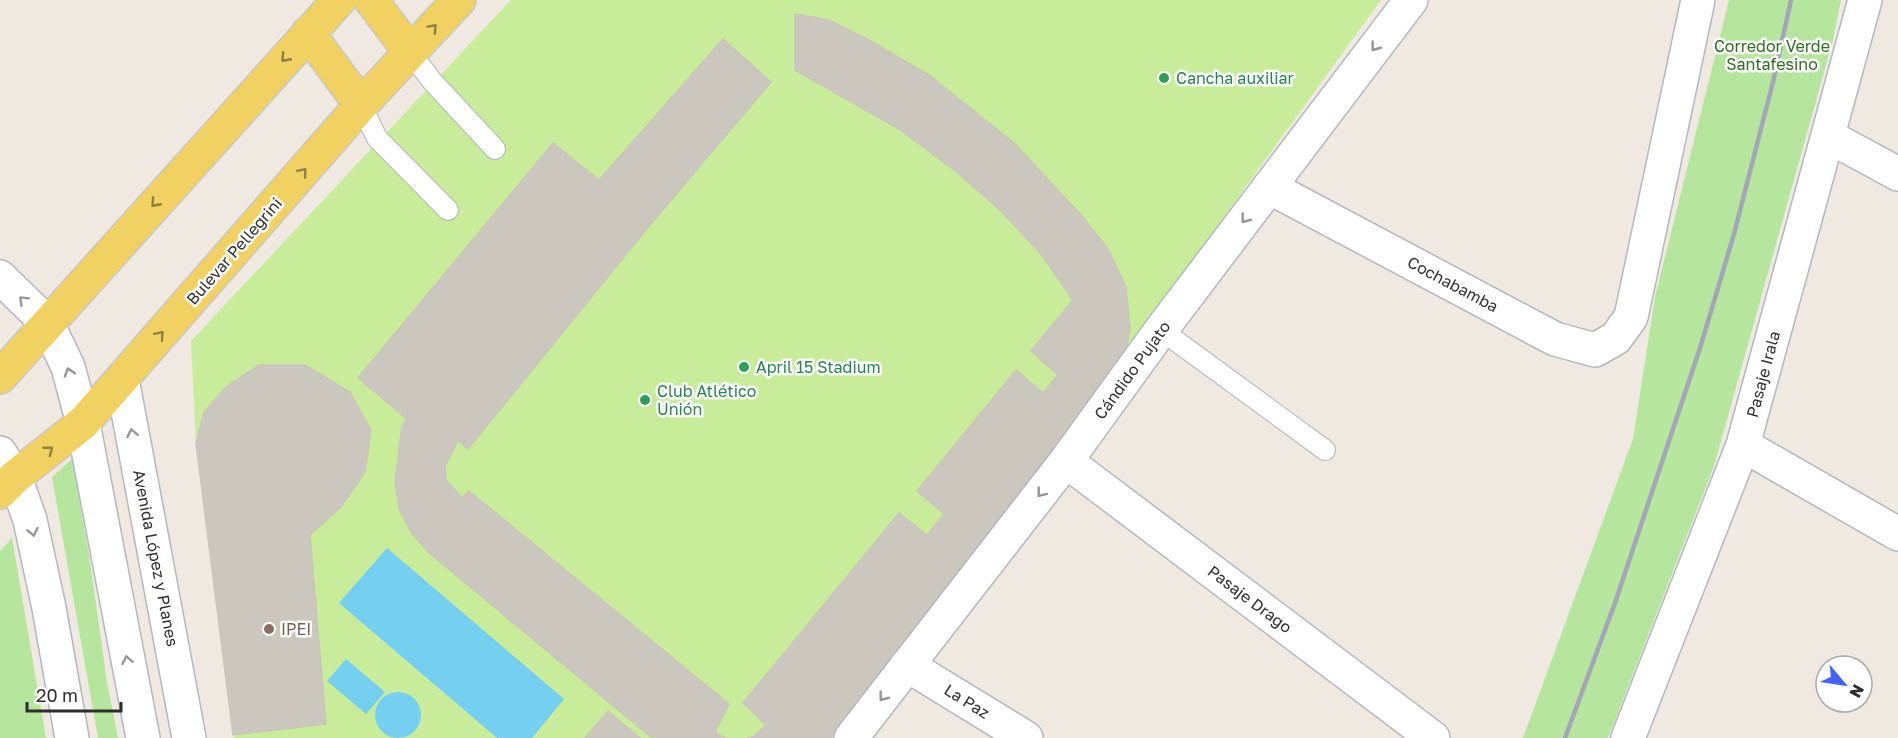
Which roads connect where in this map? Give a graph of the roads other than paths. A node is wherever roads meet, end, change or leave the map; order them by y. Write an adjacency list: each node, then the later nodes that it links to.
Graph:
1 (339, 0): 7 (main road)
2 (371, 0): 8 (main road)
3 (459, 0): 8 (main road, Bulevar Pellegrini, one-way to 3)
4 (1411, 0): 13 (street, Cándido Pujato, one-way to 13)
5 (1698, 0): 13 (street, Cochabamba)
6 (1865, 0): 10 (street, Pasaje Irala)
7 (308, 33): 9 (main road); 16 (main road, one-way to 16)
8 (410, 52): 9 (main road, Bulevar Pellegrini); 11 (lane)
9 (361, 105): 14 (lane); 19 (main road, Bulevar Pellegrini, one-way to 9)
10 (1828, 136): 12 (street); 21 (street, Pasaje Irala)
11 (495, 149)
12 (1898, 174)
13 (1269, 187): 17 (street, Cándido Pujato, one-way to 17)
14 (448, 210)
15 (0, 277): 16 (street, one-way to 15)
16 (47, 323): 18 (main road); 20 (street, one-way to 16)
17 (1161, 330): 22 (lane); 23 (street, Cándido Pujato)
18 (0, 377)
19 (122, 379): 20 (main road, Bulevar Pellegrini); 29 (street, Avenida López y Planes, one-way to 19)
20 (83, 423): 24 (main road, Bulevar Pellegrini, one-way to 20); 28 (street, one-way to 20)
21 (1743, 445): 25 (street); 33 (street, Pasaje Irala)
22 (1325, 450)
23 (1066, 460): 26 (street, Cándido Pujato, one-way to 26); 32 (street, Pasaje Drago)
24 (5, 474): 27 (street, one-way to 27)
25 (1898, 534)
26 (907, 665): 30 (street, Cándido Pujato, one-way to 30); 31 (street, La Paz)
27 (72, 738)
28 (143, 738)
29 (189, 738)
30 (851, 738)
31 (1026, 738)
32 (1433, 738)
33 (1628, 738)

